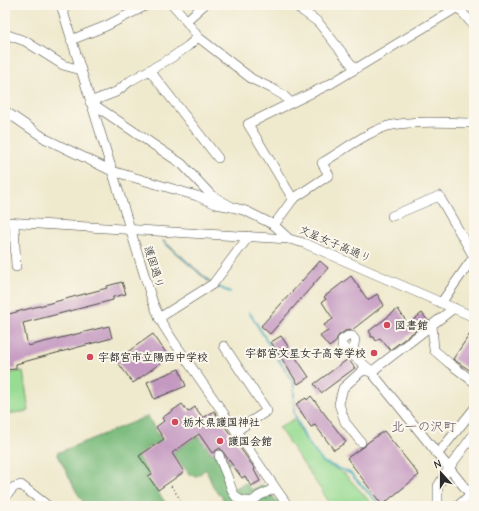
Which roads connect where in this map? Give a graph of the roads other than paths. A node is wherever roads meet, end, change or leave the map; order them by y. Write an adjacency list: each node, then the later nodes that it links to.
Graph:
1 (61, 5): 12 (street, 護国通り)
2 (147, 5): 12 (street)
3 (173, 5): 8 (street)
4 (204, 5): 8 (street)
5 (314, 5): 7 (street)
6 (457, 6): 9 (street); 13 (street)
7 (300, 8): 13 (street)
8 (186, 21): 11 (street)
9 (474, 25)
10 (5, 34): 14 (street)
11 (198, 37): 15 (street); 17 (street)
12 (72, 40): 14 (street, 護国通り)
13 (355, 69): 17 (street)
14 (81, 70): 16 (street, 護国通り)
15 (150, 71): 16 (street); 20 (street)
16 (90, 102): 21 (street, 護国通り); 23 (street)
17 (291, 103): 22 (street)
18 (5, 111): 21 (street)
19 (474, 123): 22 (street)
20 (218, 158)
21 (112, 171): 23 (street); 27 (street, 護国通り)
22 (292, 199): 26 (street)
23 (232, 207): 26 (street)
24 (392, 216): 30 (street)
25 (10, 223): 27 (street, 文星女子高通り); 31 (street)
26 (274, 225): 29 (street)
27 (129, 229): 28 (street, 文星女子高通り); 35 (street, 護国通り)
28 (249, 236): 29 (street, 文星女子高通り); 35 (street)
29 (289, 238): 32 (street, 文星女子高通り)
30 (474, 258): 32 (street)
31 (16, 267)
32 (441, 303): 33 (street, 文星女子高通り)
33 (454, 308): 34 (street, 文星女子高通り); 36 (street)
34 (474, 317)
35 (159, 318): 42 (street, 護国通り)
36 (432, 325): 39 (street); 40 (street)
37 (224, 346): 42 (street)
38 (347, 351): 39 (street)
39 (371, 372): 44 (street); 45 (street)
40 (474, 382)
41 (474, 409): 45 (street)
42 (236, 431): 48 (street, 護国通り)
43 (474, 434): 47 (street)
44 (361, 442)
45 (436, 452): 47 (street)
46 (219, 455): 51 (street)
47 (449, 468): 49 (street); 54 (street)
48 (275, 488): 51 (street); 53 (street, 護国通り)
49 (473, 495): 55 (street)
50 (5, 497): 52 (street)
51 (253, 504)
52 (48, 506)
53 (288, 506)
54 (438, 506)
55 (458, 506)

